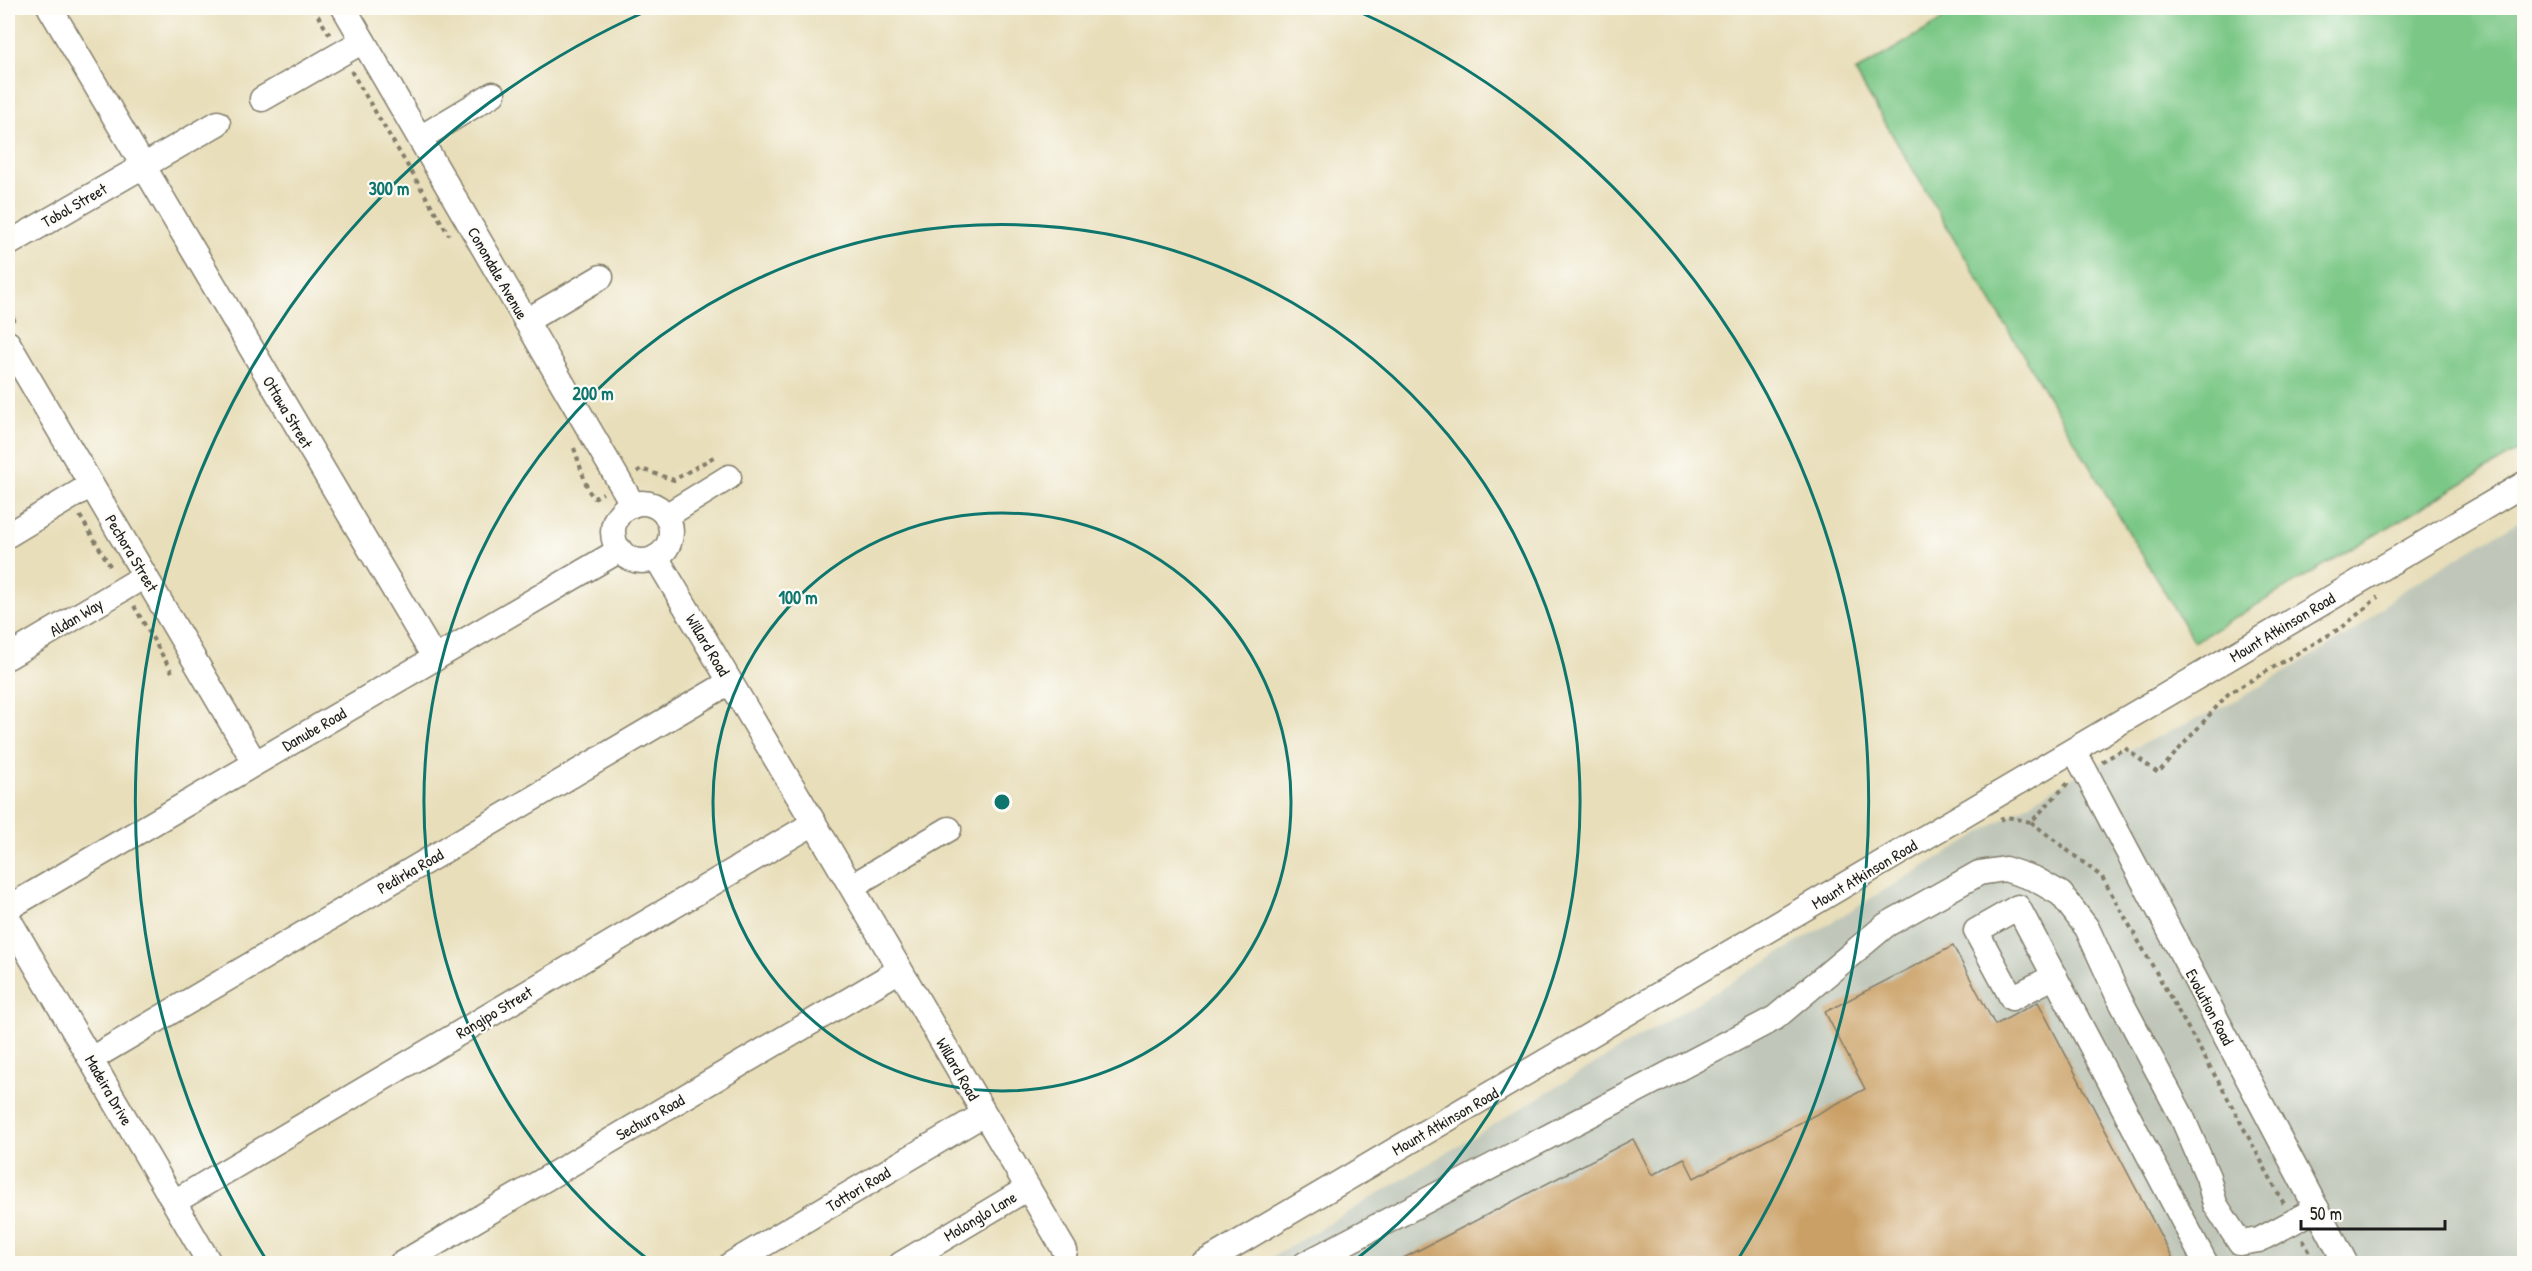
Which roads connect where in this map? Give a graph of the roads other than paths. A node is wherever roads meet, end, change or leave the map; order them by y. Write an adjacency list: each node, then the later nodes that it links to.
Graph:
1 (50, 8): 8 (street, Ottawa Street)
2 (344, 8): 3 (street, Conondale Avenue)
3 (363, 41): 5 (street); 7 (street, Conondale Avenue)
4 (493, 94): 7 (street)
5 (262, 99)
6 (218, 123): 8 (street)
7 (420, 138): 11 (street, Conondale Avenue)
8 (142, 166): 9 (street, Tobol Street); 23 (street, Ottawa Street)
9 (8, 244)
10 (601, 277): 11 (street)
11 (526, 321): 16 (street, Conondale Avenue)
12 (8, 343): 15 (street, Pechora Street)
13 (729, 477): 17 (street)
14 (2524, 484): 25 (street, Mount Atkinson Road)
15 (91, 485): 18 (street); 21 (street, Pechora Street)
16 (633, 505): 17 (street); 19 (street)
17 (666, 516): 20 (street)
18 (8, 535)
19 (620, 550): 20 (street); 23 (street, Danube Road)
20 (656, 557): 24 (street, Willard Road)
21 (145, 576): 22 (street, Aldan Way); 26 (street, Pechora Street)
22 (8, 657)
23 (435, 659): 26 (street, Danube Road)
24 (730, 682): 27 (street, Willard Road); 34 (street, Pedirka Road)
25 (2074, 750): 38 (street, Evolution Road); 45 (street, Mount Atkinson Road)
26 (255, 764): 30 (street, Danube Road)
27 (814, 823): 29 (street, Willard Road); 37 (street, Rangipo Street)
28 (949, 829): 29 (street)
29 (852, 886): 32 (street, Willard Road)
30 (8, 908)
31 (8, 918): 34 (street, Madeira Drive)
32 (900, 970): 35 (street, Willard Road); 42 (street, Sechura Road)
33 (2055, 976): 47 (street)
34 (91, 1059): 37 (street, Madeira Drive)
35 (984, 1114): 36 (street, Willard Road); 40 (street, Tottori Road)
36 (1028, 1188): 39 (street, Willard Road); 44 (street, Molonglo Lane)
37 (174, 1202): 41 (street, Madeira Drive)
38 (2317, 1209): 46 (street); 48 (street, Evolution Road)
39 (1065, 1251)
40 (767, 1254): 43 (street, Tottori Road)
41 (210, 1263)
42 (401, 1263)
43 (731, 1263)
44 (901, 1263)
45 (1203, 1263)
46 (1305, 1263)
47 (2206, 1263)
48 (2346, 1263)

